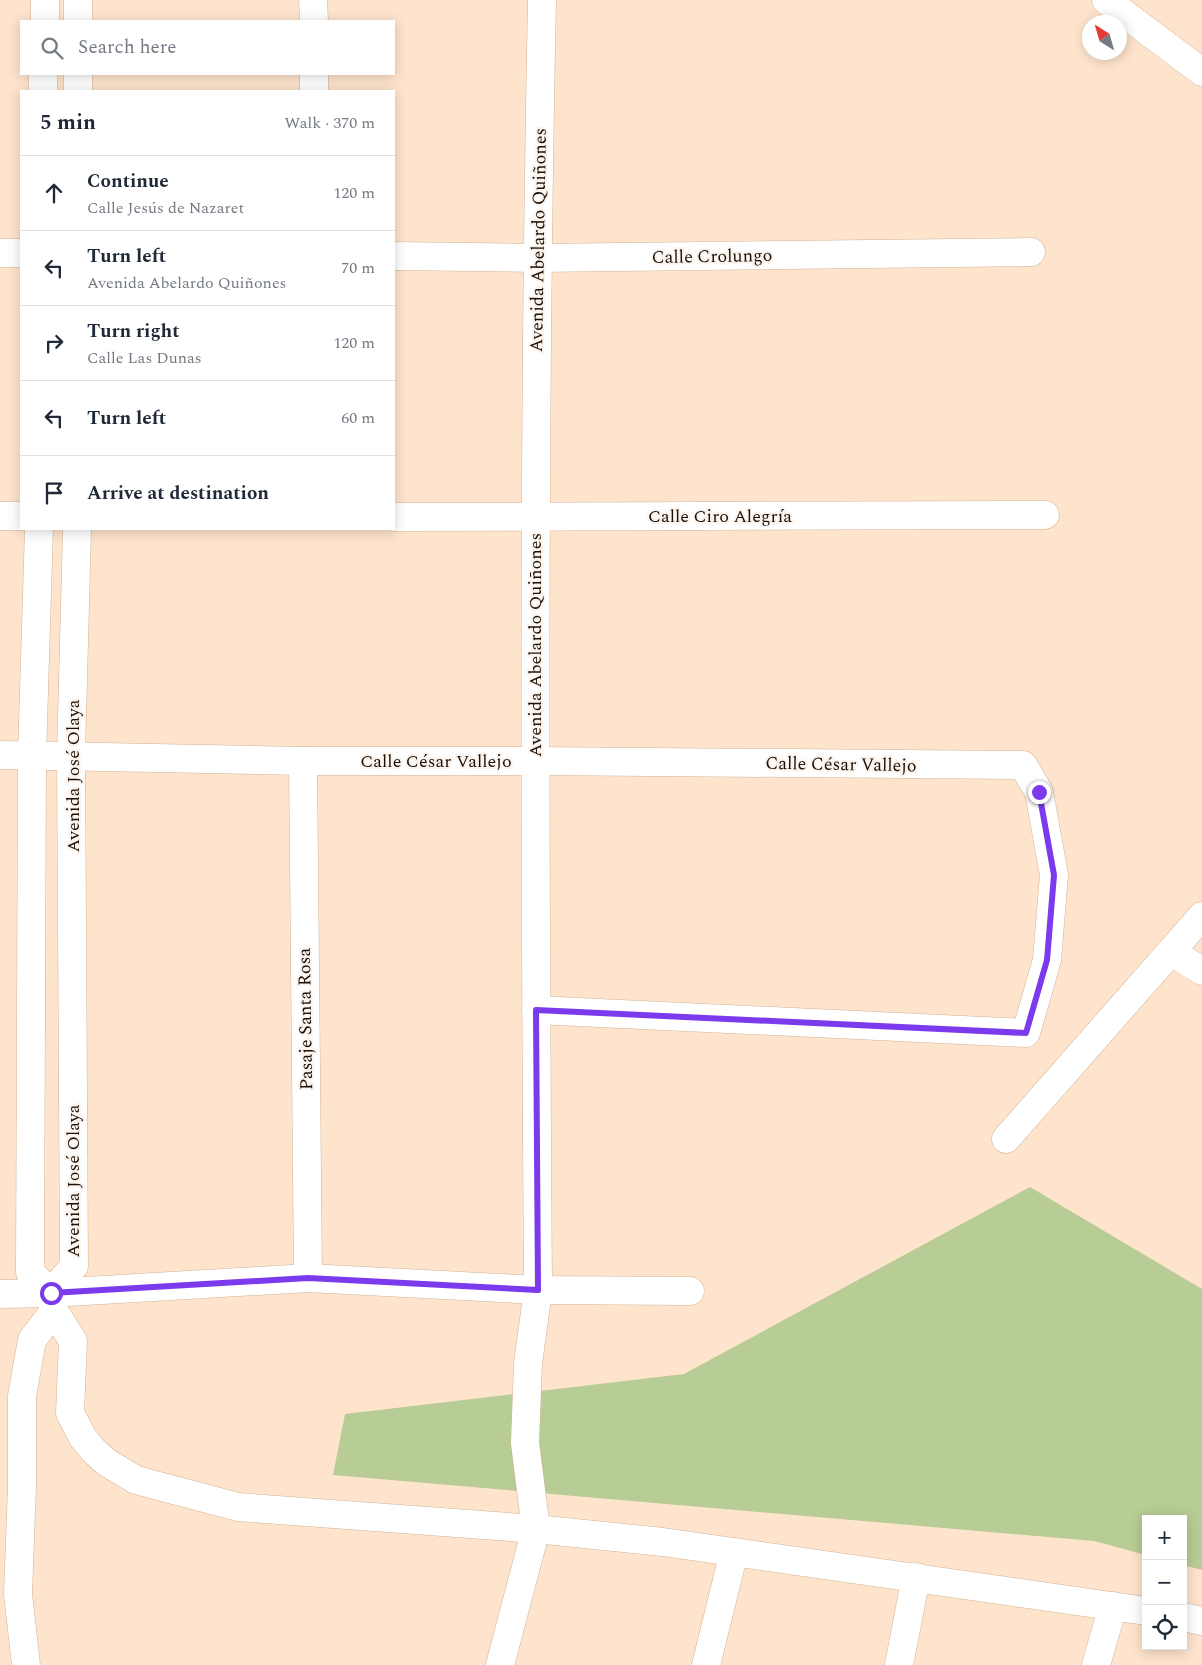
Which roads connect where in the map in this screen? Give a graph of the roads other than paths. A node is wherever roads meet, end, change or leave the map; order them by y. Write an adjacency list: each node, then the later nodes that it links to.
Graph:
1 (45, 0): 6 (street)
2 (78, 0): 7 (street)
3 (314, 0): 8 (street)
4 (542, 0): 20 (street, Avenida Abelardo Quiñones)
5 (1106, 0): 9 (street)
6 (45, 20)
7 (78, 20)
8 (314, 20)
9 (1202, 72)
10 (43, 75): 13 (street)
11 (78, 75): 14 (street)
12 (314, 75): 15 (street)
13 (43, 90)
14 (78, 90)
15 (314, 90)
16 (1031, 252): 20 (street, Calle Crolungo)
17 (0, 253): 18 (street)
18 (20, 253)
19 (395, 256): 20 (street, Calle Crolungo)
20 (537, 258): 25 (street, Avenida Abelardo Quiñones)
21 (1045, 515): 25 (street, Calle Ciro Alegría)
22 (0, 516): 23 (street)
23 (20, 516)
24 (395, 516): 25 (street, Calle Ciro Alegría)
25 (536, 516): 32 (street, Avenida Abelardo Quiñones)
26 (39, 530): 29 (street)
27 (77, 530): 30 (street, Avenida José Olaya)
28 (0, 755): 29 (street, Calle César Vallejo)
29 (32, 755): 30 (street, Calle César Vallejo); 42 (street)
30 (72, 755): 31 (street, Calle César Vallejo); 42 (street, Avenida José Olaya)
31 (303, 761): 32 (street, Calle César Vallejo); 38 (street, Pasaje Santa Rosa)
32 (534, 761): 36 (street, Avenida Abelardo Quiñones); 36 (street, Calle César Vallejo)
33 (1202, 916): 34 (street)
34 (1171, 952): 35 (street); 37 (street)
35 (1202, 970)
36 (536, 1010): 39 (street, Avenida Abelardo Quiñones)
37 (1006, 1139)
38 (308, 1278): 39 (street); 42 (street)
39 (538, 1290): 40 (street); 44 (street, Avenida Abelardo Quiñones)
40 (690, 1291)
41 (0, 1294): 42 (street)
42 (52, 1302): 43 (street, Avenida José Olaya); 44 (street)
43 (11, 1497): 51 (street, Avenida José Olaya)
44 (536, 1529): 45 (street); 52 (street)
45 (734, 1552): 46 (street); 53 (street)
46 (916, 1578): 47 (street); 54 (street)
47 (1113, 1606): 48 (street); 55 (street)
48 (1142, 1610)
49 (1187, 1618): 50 (street)
50 (1202, 1621)
51 (26, 1665)
52 (500, 1665)
53 (706, 1665)
54 (899, 1665)
55 (1096, 1665)

